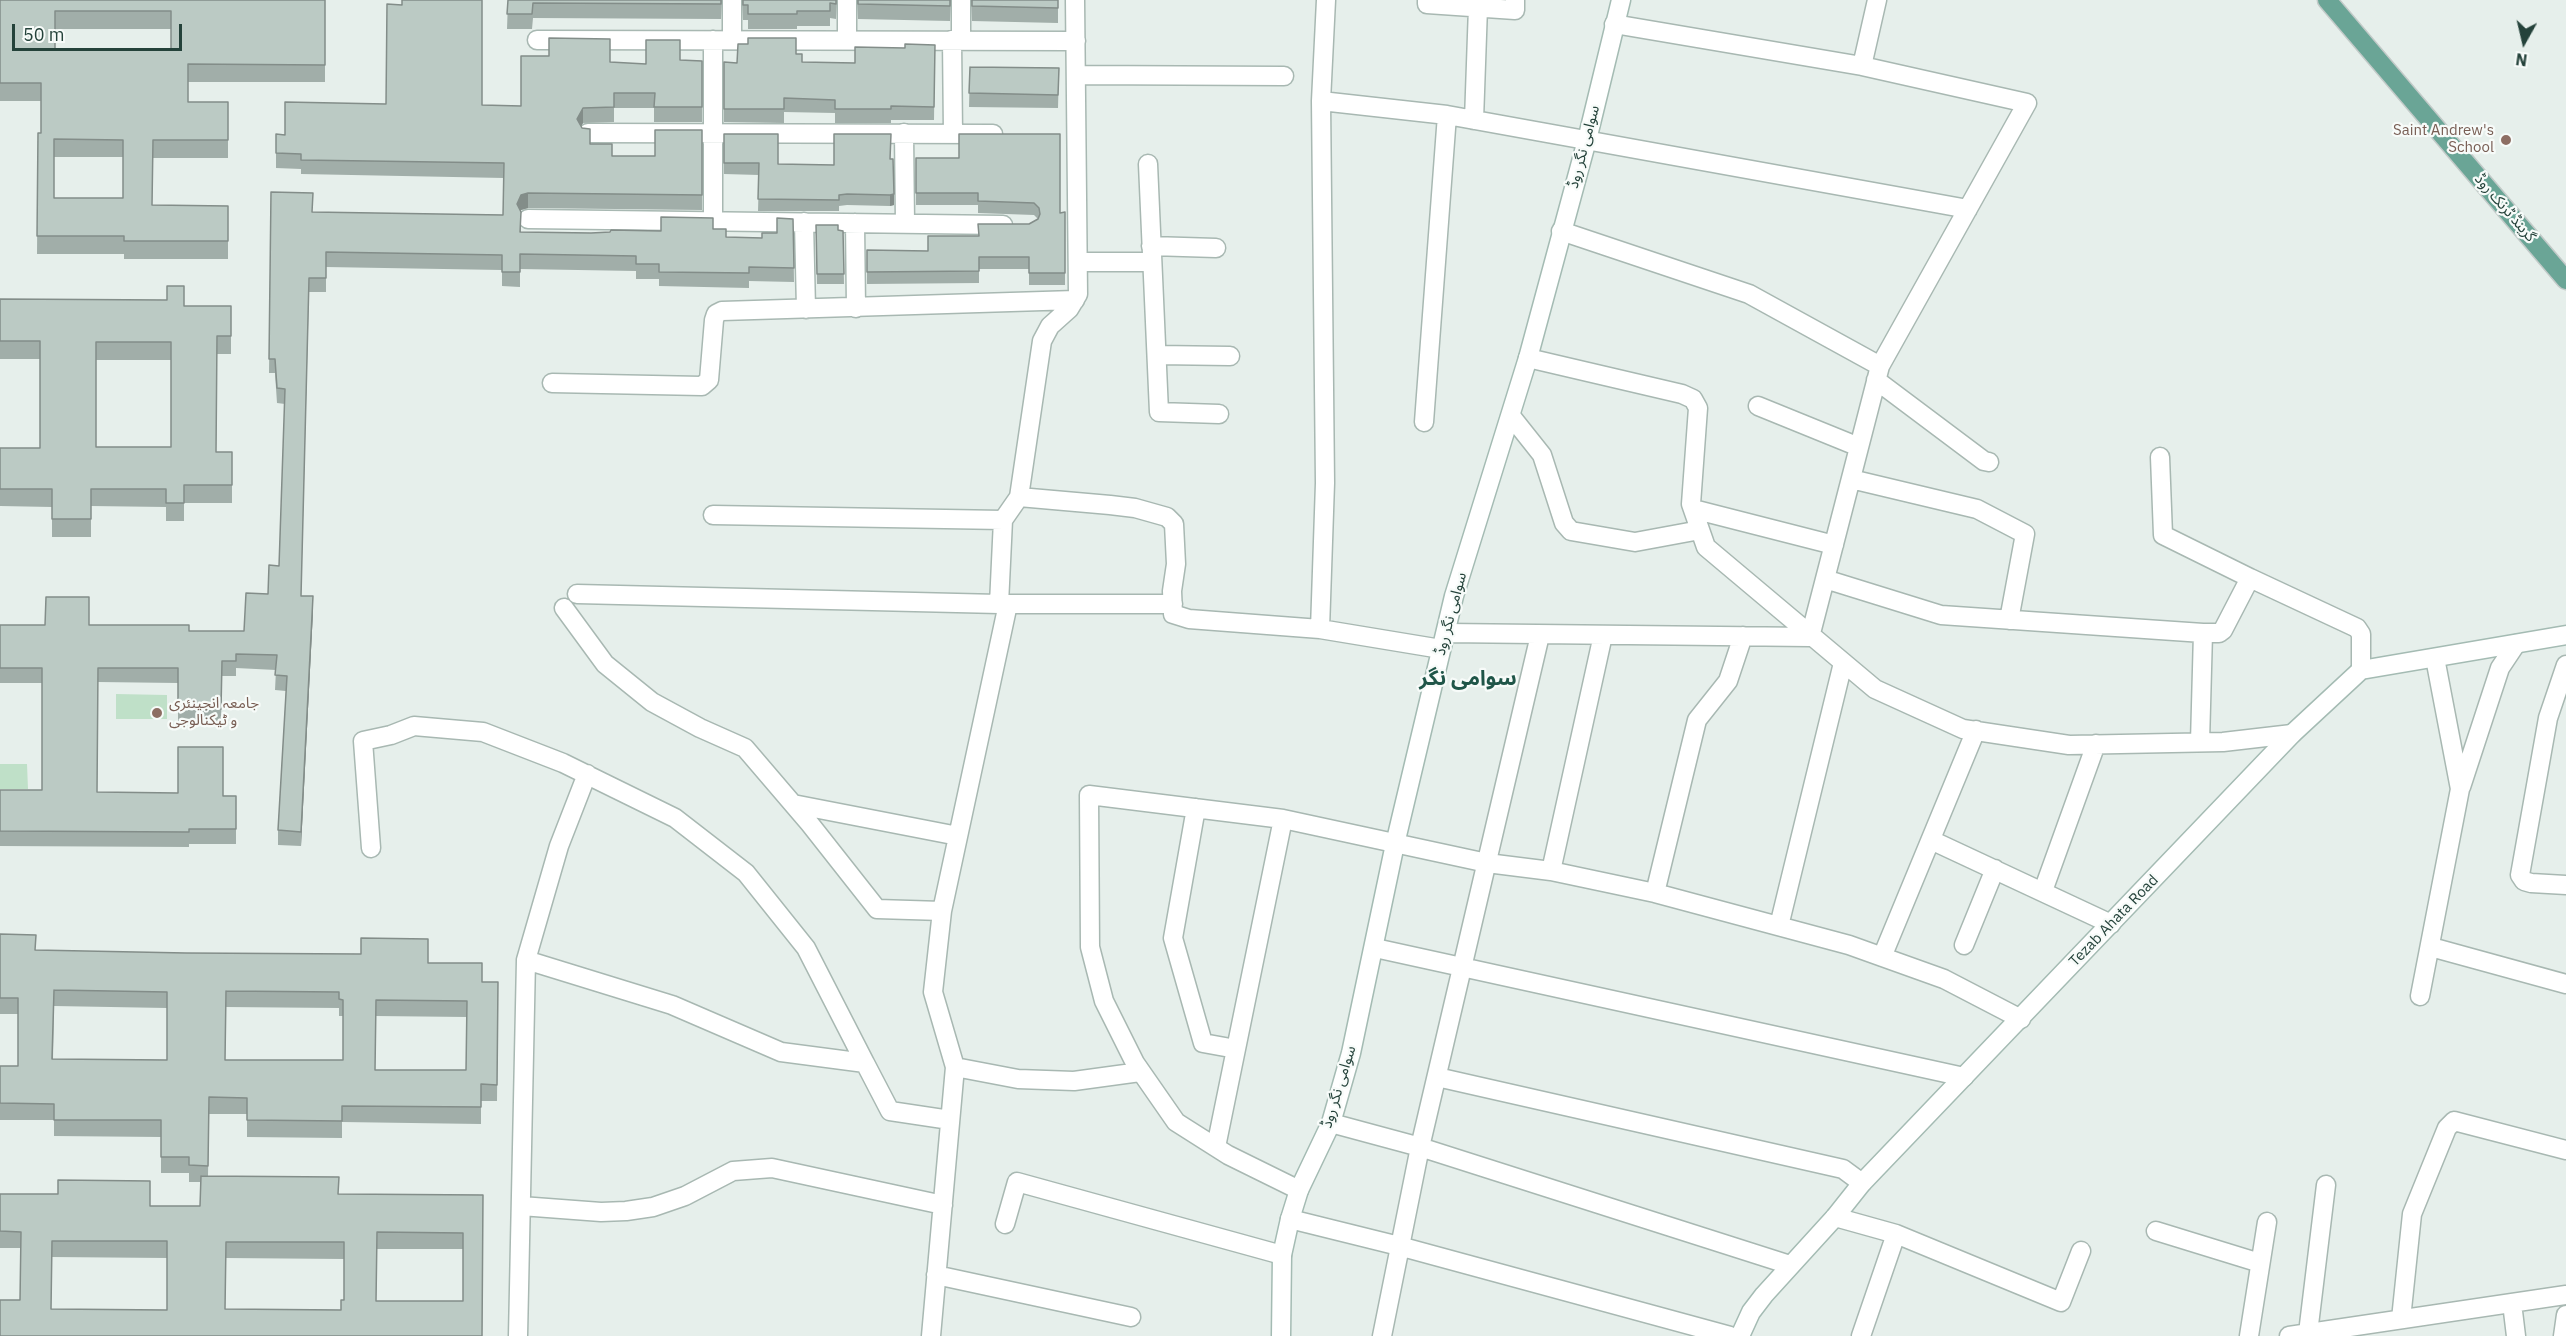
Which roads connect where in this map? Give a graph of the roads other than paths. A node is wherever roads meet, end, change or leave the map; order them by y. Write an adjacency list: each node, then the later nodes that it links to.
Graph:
1 (732, 0): 15 (street)
2 (847, 0): 16 (street)
3 (961, 0): 17 (street)
4 (1075, 0): 18 (street)
5 (1326, 0): 22 (street)
6 (1427, 0): 11 (street)
7 (1515, 0): 11 (street)
8 (1621, 0): 12 (street, سوامی نگر روڈ)
9 (1877, 0): 19 (street)
10 (2326, 0): 45 (main road, گرینڈ ٹرنک روڈ)
11 (1478, 8): 24 (street)
12 (1614, 24): 19 (street); 32 (street, سوامی نگر روڈ)
13 (537, 40): 14 (street)
14 (712, 40): 15 (street); 27 (street)
15 (732, 40): 16 (street)
16 (847, 40): 17 (street)
17 (957, 40): 18 (street); 28 (street)
18 (1076, 41): 20 (street)
19 (1862, 66): 34 (street)
20 (1076, 75): 21 (street); 31 (street)
21 (1284, 76)
22 (1321, 101): 23 (street); 73 (street)
23 (1447, 115): 24 (street); 57 (street)
24 (1474, 120): 32 (street)
25 (588, 133): 27 (street)
26 (904, 133): 27 (street); 28 (street); 39 (street)
27 (713, 134): 36 (street)
28 (953, 134): 29 (street)
29 (1009, 134)
30 (1054, 135): 31 (street)
31 (1076, 135): 44 (street)
32 (1587, 140): 34 (street); 41 (street, سوامی نگر روڈ)
33 (1148, 164): 43 (street)
34 (1968, 209): 52 (street)
35 (528, 219): 36 (street)
36 (712, 220): 37 (street)
37 (804, 222): 38 (street); 48 (street)
38 (855, 223): 39 (street); 47 (street)
39 (905, 223): 40 (street)
40 (1018, 225)
41 (1561, 231): 51 (street, سوامی نگر روڈ); 52 (street)
42 (1216, 248): 43 (street)
43 (1151, 254): 44 (street); 49 (street)
44 (1078, 262): 46 (street)
45 (2566, 280)
46 (1075, 300): 47 (street); 62 (street)
47 (856, 308): 48 (street)
48 (806, 309): 53 (street)
49 (1158, 355): 50 (street); 55 (street)
50 (1230, 356)
51 (1528, 358): 56 (street, سوامی نگر روڈ); 63 (street)
52 (1878, 373): 58 (street); 60 (street)
53 (552, 383)
54 (1758, 406): 58 (street)
55 (1219, 414)
56 (1511, 416): 66 (street); 80 (street, سوامی نگر روڈ)
57 (1424, 422)
58 (1859, 447): 61 (street)
59 (2160, 457): 68 (street)
60 (1989, 462)
61 (1851, 479): 67 (street); 72 (street)
62 (1019, 497): 65 (street); 71 (street)
63 (1693, 509): 66 (street); 67 (street)
64 (713, 515): 65 (street)
65 (1002, 520): 70 (street)
66 (1700, 530): 79 (street)
67 (1834, 545): 69 (street)
68 (2250, 578): 74 (street); 85 (street)
69 (1825, 579): 72 (street); 79 (street)
70 (1004, 604): 71 (street); 92 (street); 95 (street)
71 (1173, 604): 73 (street)
72 (2009, 620): 74 (street)
73 (1320, 629): 80 (street)
74 (2203, 633): 88 (street)
75 (1540, 635): 76 (street); 80 (street); 99 (street)
76 (1604, 635): 78 (street); 101 (street)
77 (2566, 635): 81 (street)
78 (1743, 636): 79 (street); 104 (street)
79 (1810, 637): 83 (street)
80 (1443, 641): 97 (street, سوامی نگر روڈ)
81 (2516, 644): 82 (street); 91 (street)
82 (2435, 658): 85 (street); 91 (street)
83 (1843, 663): 86 (street); 107 (street)
84 (2566, 665): 102 (street)
85 (2361, 670): 87 (street, Tezab Ahata Road)
86 (1977, 730): 89 (street); 96 (street)
87 (2292, 735): 88 (street); 106 (street, Tezab Ahata Road)
88 (2200, 742): 89 (street)
89 (2096, 744): 103 (street)
90 (587, 774): 98 (street); 112 (street); 118 (street)
91 (2460, 789): 109 (street)
92 (793, 804): 95 (street); 105 (street)
93 (1196, 808): 94 (street); 117 (street); 120 (street)
94 (1283, 819): 97 (street); 117 (street)
95 (958, 836): 105 (street)
96 (1931, 840): 100 (street); 111 (street)
97 (1395, 844): 99 (street); 110 (street, سوامی نگر روڈ)
98 (371, 848)
99 (1486, 863): 101 (street); 113 (street)
100 (1995, 869): 103 (street); 108 (street)
101 (1551, 871): 104 (street)
102 (2566, 885)
103 (2043, 891): 106 (street)
104 (1655, 893): 107 (street)
105 (942, 911): 119 (street)
106 (2111, 924): 116 (street, Tezab Ahata Road)
107 (1779, 926): 111 (street)
108 (1964, 945)
109 (2431, 947): 114 (street); 115 (street)
110 (1375, 948): 113 (street); 124 (street, سوامی نگر روڈ)
111 (1882, 957): 116 (street)
112 (526, 960): 118 (street); 132 (street)
113 (1462, 968): 121 (street); 122 (street)
114 (2566, 984)
115 (2420, 996)
116 (2021, 1019): 122 (street, Tezab Ahata Road)
117 (1236, 1049): 125 (street)
118 (865, 1063): 123 (street)
119 (955, 1067): 120 (street); 123 (street)
120 (1140, 1072): 125 (street)
121 (1437, 1077): 126 (street); 128 (street)
122 (1964, 1077): 128 (street, Tezab Ahata Road)
123 (950, 1120): 131 (street)
124 (1330, 1123): 126 (street); 130 (street, سوامی نگر روڈ)
125 (1216, 1147): 130 (street)
126 (1420, 1147): 139 (street); 143 (street)
127 (2566, 1150): 149 (street)
128 (1862, 1183): 133 (street, Tezab Ahata Road)
129 (2326, 1185): 150 (street)
130 (1299, 1190): 134 (street, سوامی نگر روڈ)
131 (943, 1205): 132 (street); 144 (street)
132 (521, 1206): 151 (street)
133 (1834, 1217): 138 (street); 143 (street, Tezab Ahata Road)
134 (1290, 1219): 139 (street); 141 (street, سوامی نگر روڈ)
135 (2267, 1222): 142 (street)
136 (1005, 1224): 141 (street)
137 (2156, 1231): 142 (street)
138 (1896, 1234): 140 (street); 157 (street)
139 (1400, 1246): 154 (street); 155 (street)
140 (2081, 1251)
141 (1282, 1255): 153 (street, سوامی نگر روڈ)
142 (2260, 1263): 158 (street)
143 (1790, 1265): 156 (street, Tezab Ahata Road)
144 (936, 1275): 148 (street); 152 (street)
145 (2566, 1295): 146 (street)
146 (2512, 1303): 149 (street); 159 (street)
147 (2566, 1315): 160 (street)
148 (1131, 1317)
149 (2401, 1319): 150 (street)
150 (2296, 1335)
151 (518, 1336)
152 (930, 1336)
153 (1281, 1336)
154 (1382, 1336)
155 (1730, 1336)
156 (1740, 1336)
157 (1861, 1336)
158 (2249, 1336)
159 (2516, 1336)
160 (2563, 1336)

